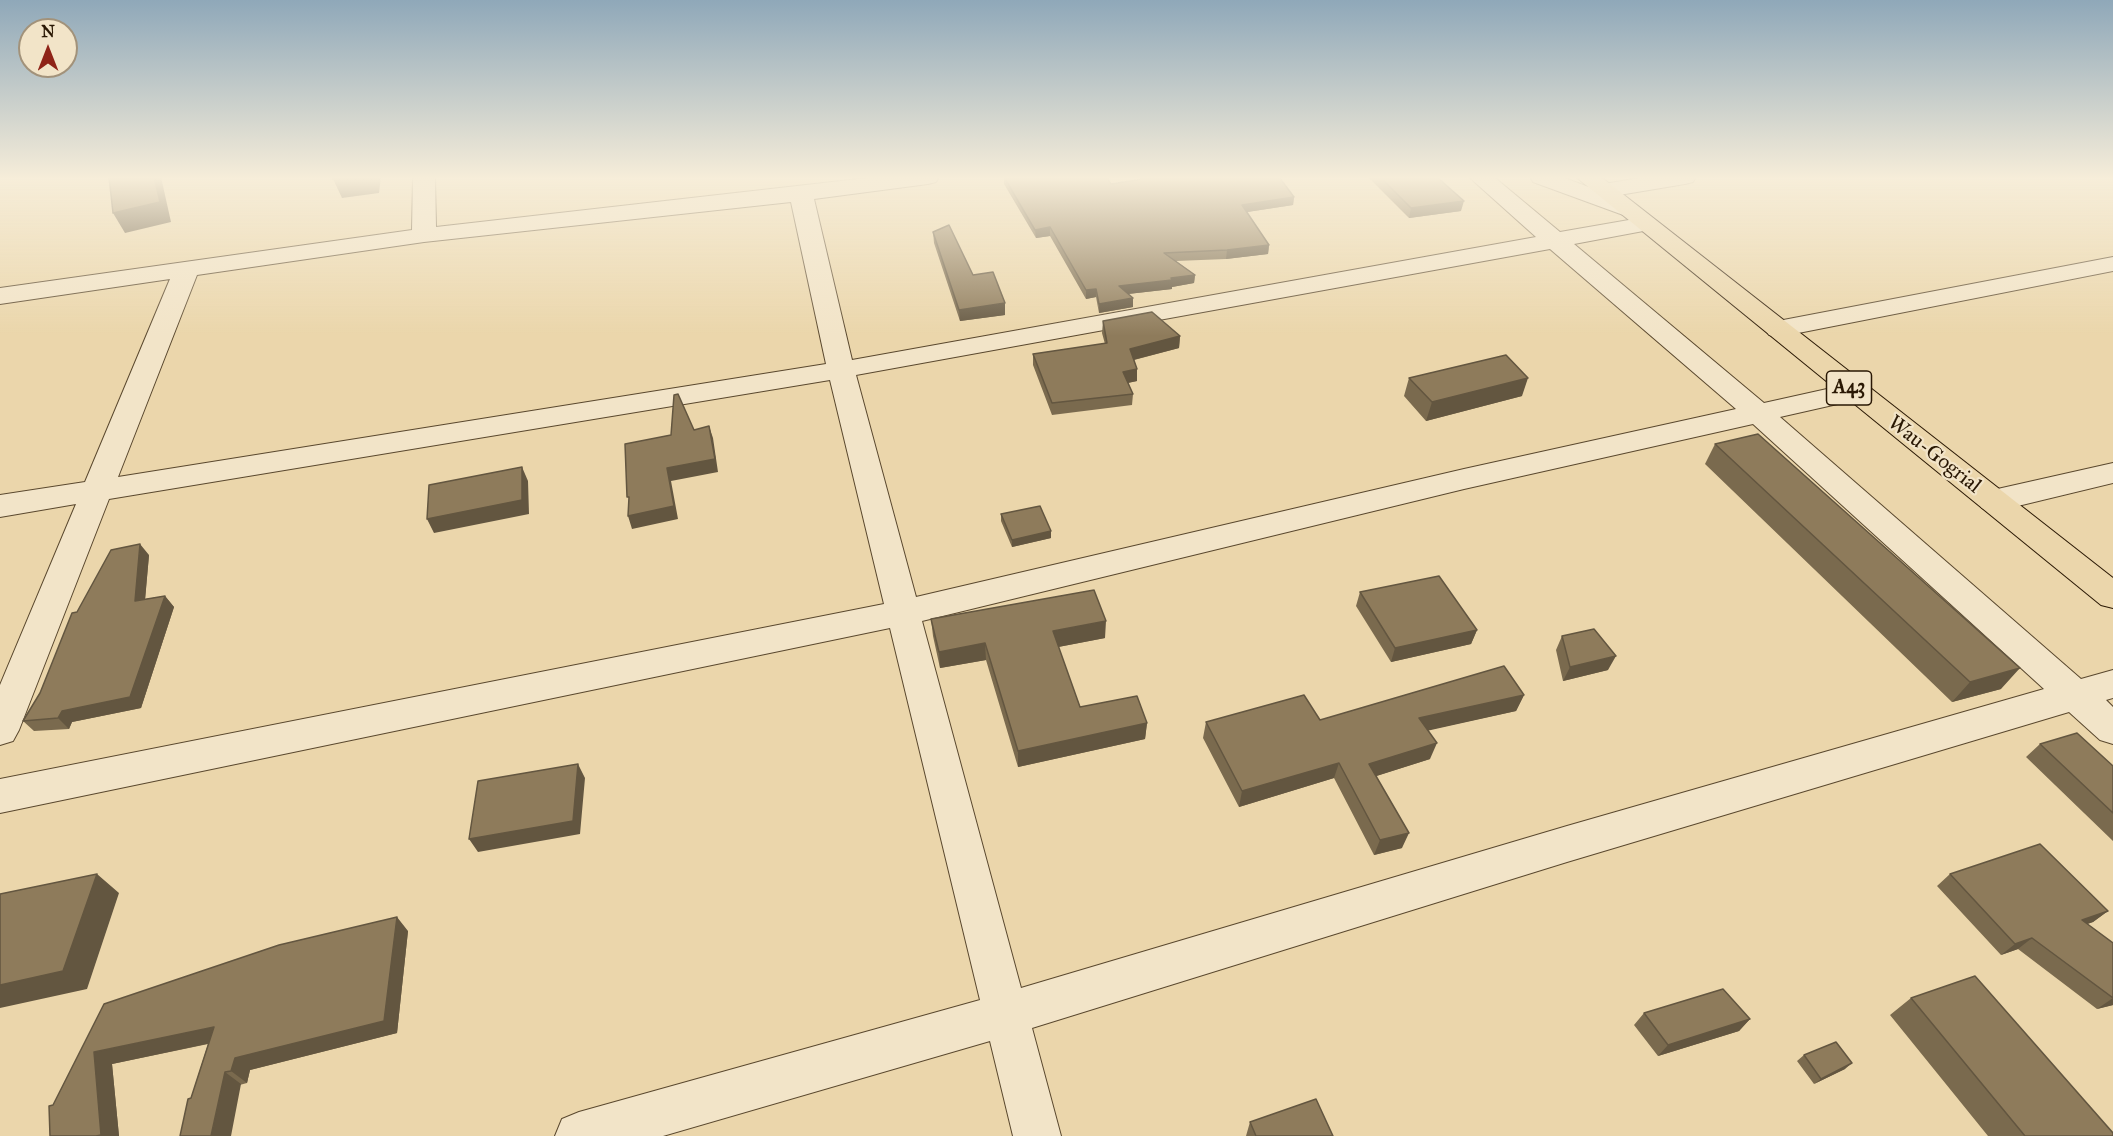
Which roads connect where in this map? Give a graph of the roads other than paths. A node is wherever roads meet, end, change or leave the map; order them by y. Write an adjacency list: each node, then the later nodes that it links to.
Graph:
1 (424, 230): 7 (street)
2 (470, 230): 7 (street)
3 (809, 230): 13 (street)
4 (1544, 230): 8 (street)
5 (1591, 230): 8 (street)
6 (1652, 230): 12 (main road, Wau-Gogrial / A43)
7 (424, 235): 10 (street)
8 (1556, 240): 13 (street); 15 (street)
9 (2113, 264): 12 (street)
10 (187, 268): 11 (street); 17 (street)
11 (0, 296)
12 (1778, 329): 14 (main road, Wau-Gogrial / A43)
13 (841, 370): 17 (street); 21 (street)
14 (1854, 392): 15 (street); 18 (main road, Wau-Gogrial / A43)
15 (1758, 413): 21 (street); 22 (street)
16 (2113, 473): 18 (street)
17 (99, 489): 19 (street); 24 (street)
18 (1993, 501): 20 (main road, Wau-Gogrial / A43)
19 (0, 506)
20 (2113, 596)
21 (902, 613): 25 (street); 26 (street)
22 (2095, 689): 23 (street); 26 (street)
23 (2113, 729)
24 (0, 730)
25 (0, 796)
26 (1004, 1015): 27 (street); 28 (street)
27 (579, 1136)
28 (1037, 1136)

